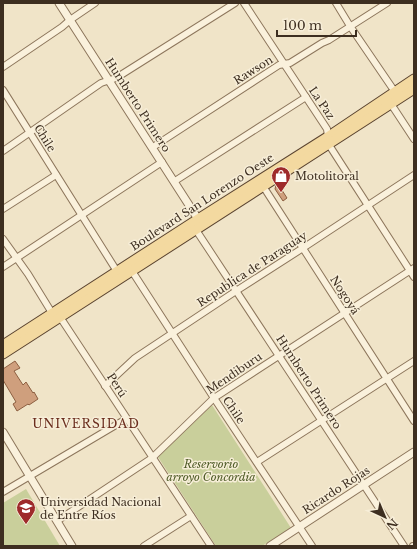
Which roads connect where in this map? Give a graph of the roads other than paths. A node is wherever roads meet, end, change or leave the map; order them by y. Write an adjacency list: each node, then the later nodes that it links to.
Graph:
1 (59, 3): 7 (street, Humberto Primero)
2 (95, 3): 7 (street)
3 (235, 3): 11 (street)
4 (244, 3): 9 (street, La Paz)
5 (336, 3): 8 (street)
6 (387, 3): 8 (street, Rawson)
7 (70, 20): 10 (street); 11 (street, Humberto Primero)
8 (350, 26): 9 (street, Rawson); 15 (street)
9 (284, 64): 16 (street, La Paz); 21 (street, Rawson)
10 (3, 67)
11 (109, 80): 18 (street); 21 (street, Humberto Primero)
12 (414, 80): 15 (main road, Boulevard San Lorenzo Oeste)
13 (414, 89): 17 (main road, Boulevard San Lorenzo Oeste)
14 (3, 90): 18 (street, Chile)
15 (393, 93): 17 (street); 20 (main road, Boulevard San Lorenzo Oeste)
16 (306, 97): 20 (street, La Paz); 26 (street)
17 (392, 103): 19 (street); 20 (main road, Boulevard San Lorenzo Oeste)
18 (30, 132): 22 (street); 24 (street, Chile)
19 (414, 139)
20 (329, 140): 27 (main road, Boulevard San Lorenzo Oeste); 28 (street, La Paz)
21 (152, 147): 23 (street, Humberto Primero)
22 (3, 151)
23 (162, 162): 26 (street, Humberto Primero); 30 (street)
24 (56, 175): 29 (street); 30 (street, Chile)
25 (414, 175): 28 (street, Republica de Paraguay)
26 (175, 181): 31 (street, Humberto Primero)
27 (261, 184): 31 (main road, Boulevard San Lorenzo Oeste); 32 (main road, Boulevard San Lorenzo Oeste); 34 (street, Nogoyá)
28 (368, 206): 34 (street, Republica de Paraguay); 38 (street, La Paz)
29 (3, 209)
30 (82, 215): 35 (street); 39 (street, Chile)
31 (198, 219): 32 (street); 37 (main road, Boulevard San Lorenzo Oeste)
32 (198, 229): 37 (main road, Boulevard San Lorenzo Oeste); 41 (street, Humberto Primero)
33 (3, 238): 35 (street, Perú)
34 (302, 248): 41 (street, Republica de Paraguay); 42 (street, Nogoyá)
35 (17, 258): 36 (street); 43 (street, Perú)
36 (3, 267)
37 (130, 268): 39 (main road, Boulevard San Lorenzo Oeste); 44 (street, Chile)
38 (412, 270): 40 (street, La Paz); 42 (street, Mendiburu)
39 (118, 275): 43 (main road, Boulevard San Lorenzo Oeste)
40 (414, 277)
41 (236, 291): 44 (street, Republica de Paraguay); 47 (street, Humberto Primero)
42 (344, 313): 47 (street, Mendiburu); 49 (street, Nogoyá)
43 (56, 315): 45 (main road, Boulevard San Lorenzo Oeste); 46 (main road, Boulevard San Lorenzo Oeste); 50 (street, Perú)
44 (172, 334): 50 (street, Republica de Paraguay); 51 (street, Chile)
45 (3, 345)
46 (3, 354)
47 (279, 355): 51 (street, Mendiburu); 53 (street, Humberto Primero)
48 (414, 361): 49 (street)
49 (387, 378): 53 (street); 54 (street, Nogoyá)
50 (106, 386): 52 (street, Perú)
51 (214, 398): 57 (street, Mendiburu); 58 (street, Chile)
52 (126, 419): 57 (street, Perú); 59 (street)
53 (321, 421): 58 (street); 60 (street, Humberto Primero)
54 (414, 421)
55 (3, 432): 59 (street)
56 (414, 452): 60 (street, Ricardo Rojas)
57 (152, 458): 62 (street, Perú); 63 (street, Mendiburu)
58 (258, 462): 64 (street, Chile)
59 (29, 476): 61 (street); 63 (street)
60 (363, 485): 64 (street, Ricardo Rojas); 70 (street, Humberto Primero)
61 (3, 492)
62 (192, 516): 66 (street); 67 (street, Perú)
63 (56, 521): 65 (street)
64 (300, 527): 68 (street, Ricardo Rojas); 69 (street, Chile)
65 (72, 546)
66 (144, 546)
67 (211, 546)
68 (270, 546)
69 (312, 546)
70 (404, 546)

